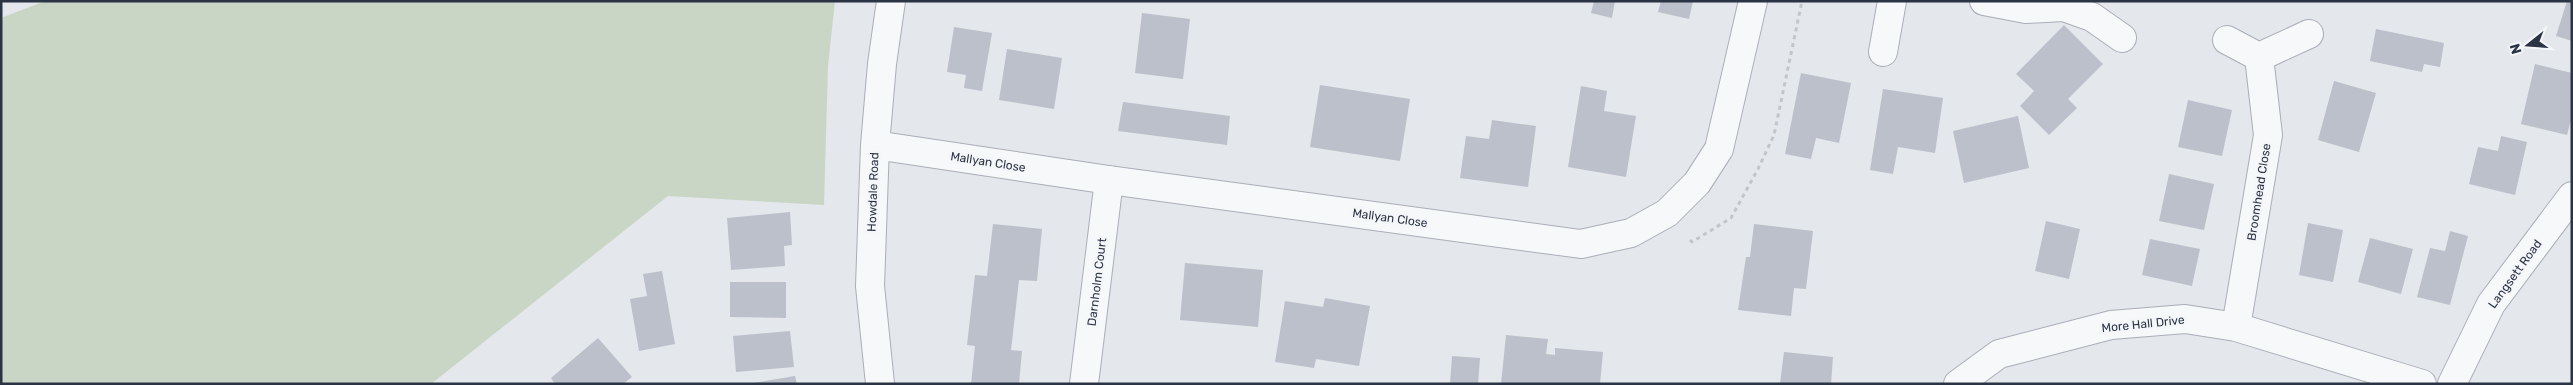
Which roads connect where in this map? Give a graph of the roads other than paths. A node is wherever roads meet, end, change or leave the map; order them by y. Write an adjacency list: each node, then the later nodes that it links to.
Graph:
1 (891, 1): 10 (street, Howdale Road)
2 (1753, 1): 11 (street, Mallyan Close)
3 (1892, 1): 8 (street)
4 (1984, 1): 6 (street)
5 (2309, 34): 9 (street)
6 (2122, 38)
7 (2227, 40): 9 (street)
8 (1883, 52)
9 (2259, 57): 13 (street, Broomhead Close)
10 (875, 145): 11 (street, Mallyan Close); 14 (street, Howdale Road)
11 (1109, 180): 15 (street, Darnholm Court)
12 (2572, 196): 18 (street, Langsett Road)
13 (2236, 327): 16 (street, More Hall Drive); 17 (street, More Hall Drive)
14 (880, 384)
15 (1084, 384)
16 (1958, 384)
17 (2422, 384)
18 (2452, 384)

